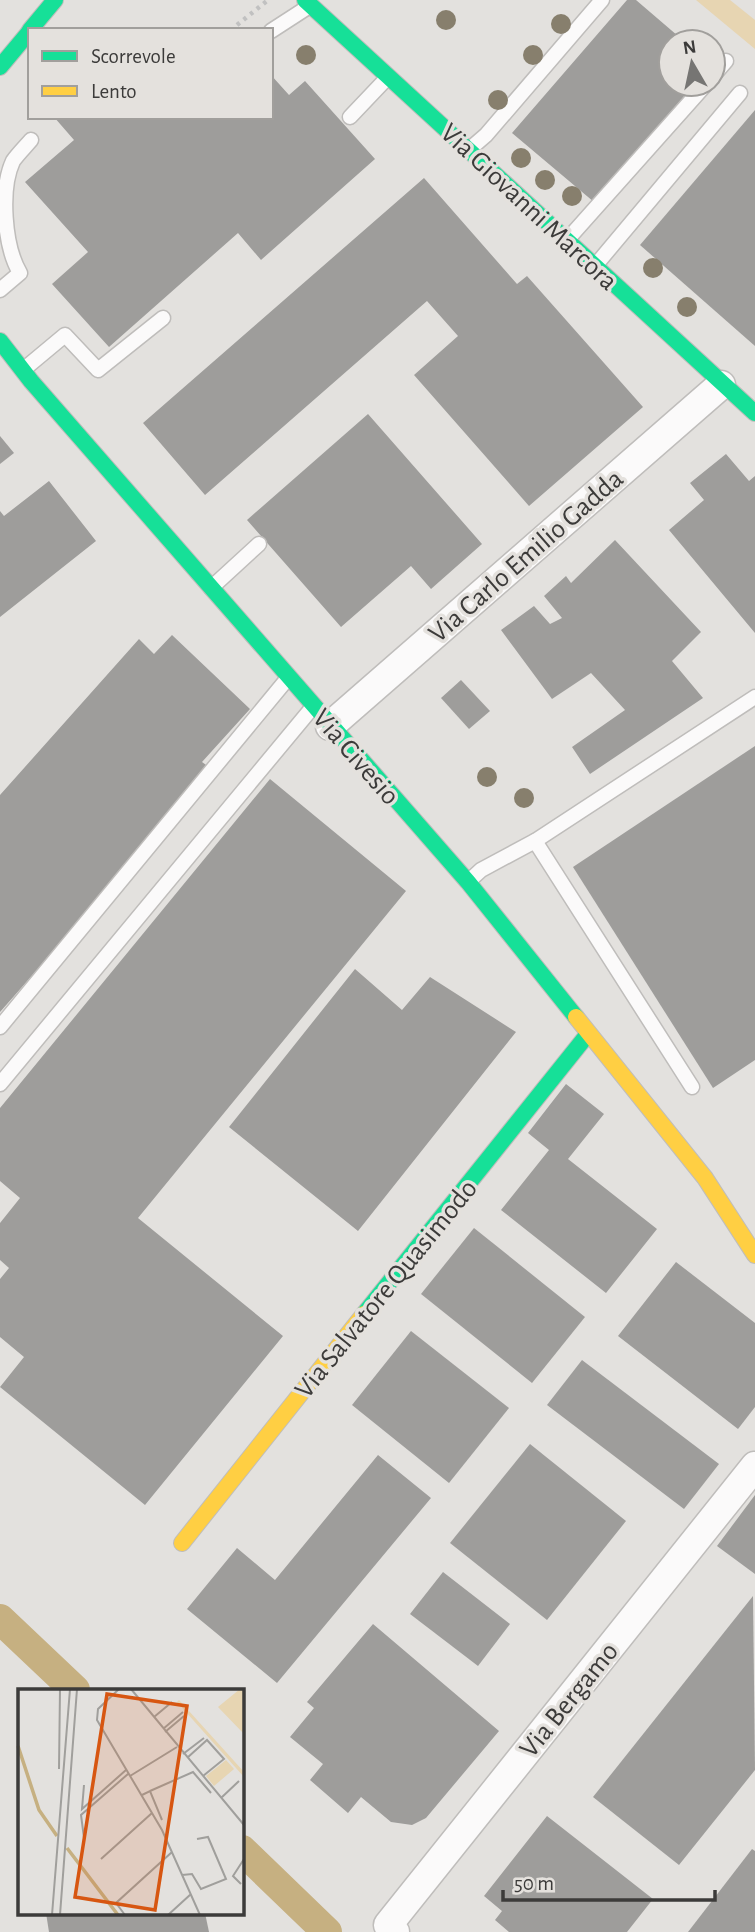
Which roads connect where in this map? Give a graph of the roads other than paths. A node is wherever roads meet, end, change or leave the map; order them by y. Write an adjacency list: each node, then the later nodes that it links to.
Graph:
1 (55, 0): 4 (street)
2 (602, 0): 13 (lane)
3 (308, 3): 5 (lane); 8 (street, Via Giovanni Marcora)
4 (32, 28)
5 (273, 29)
6 (28, 32): 7 (street)
7 (0, 66)
8 (389, 76): 11 (lane); 13 (street, Via Giovanni Marcora)
9 (740, 93): 15 (lane)
10 (694, 98): 14 (lane)
11 (350, 117)
12 (31, 140): 16 (lane)
13 (469, 149): 14 (street, Via Giovanni Marcora)
14 (567, 240): 15 (street, Via Giovanni Marcora)
15 (595, 266): 20 (street, Via Giovanni Marcora)
16 (0, 290)
17 (163, 318): 19 (lane)
18 (0, 341): 19 (street, Via Civesio)
19 (23, 370): 23 (street, Via Civesio)
20 (721, 385): 21 (street, Via Giovanni Marcora); 26 (street, Via Carlo Emilio Gadda)
21 (755, 413)
22 (259, 544): 23 (lane)
23 (211, 588): 24 (street, Via Civesio)
24 (288, 678): 26 (street, Via Civesio); 29 (lane)
25 (755, 697): 27 (lane)
26 (322, 716): 28 (street, Via Civesio); 31 (lane)
27 (535, 841): 28 (lane); 32 (lane)
28 (468, 882): 30 (street, Via Civesio)
29 (0, 1027)
30 (588, 1034): 33 (street, Via Civesio); 35 (street, Via Salvatore Quasimodo)
31 (0, 1084)
32 (692, 1087)
33 (755, 1255)
34 (755, 1466): 36 (street, Via Bergamo)
35 (182, 1543)
36 (396, 1932)

